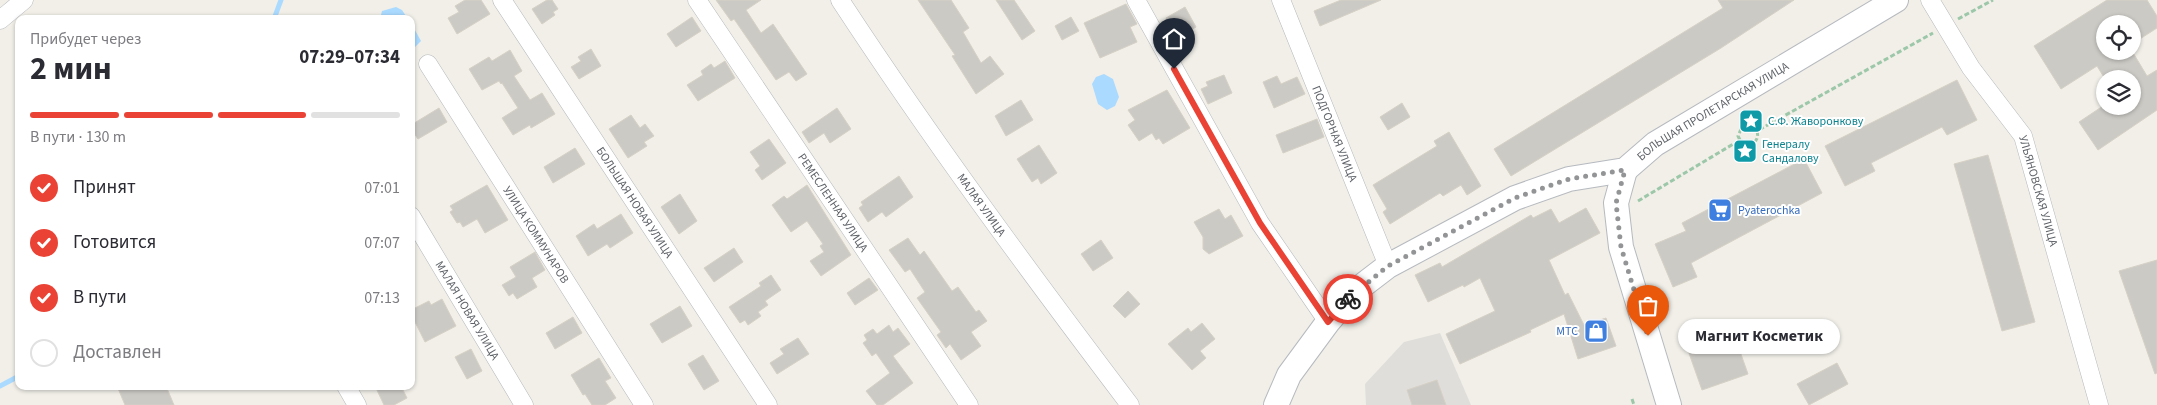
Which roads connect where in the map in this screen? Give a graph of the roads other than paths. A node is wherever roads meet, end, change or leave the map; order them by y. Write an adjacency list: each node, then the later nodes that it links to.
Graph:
1 (24, 0): 9 (street)
2 (502, 0): 19 (street, БОЛЬШАЯ НОВАЯ УЛИЦА)
3 (698, 0): 20 (street, РЕМЕСЛЕННАЯ УЛИЦА)
4 (840, 0): 21 (street, МАЛАЯ УЛИЦА)
5 (1136, 0): 14 (street)
6 (1281, 0): 13 (street, ПОДГОРНАЯ УЛИЦА)
7 (1896, 0): 11 (main road, БОЛЬШАЯ ПРОЛЕТАРСКАЯ УЛИЦА)
8 (1930, 0): 24 (street, УЛЬЯНОВСКАЯ УЛИЦА)
9 (0, 20)
10 (428, 64): 18 (street, УЛИЦА КОММУНАРОВ)
11 (1625, 170): 13 (main road, БОЛЬШАЯ ПРОЛЕТАРСКАЯ УЛИЦА); 23 (main road)
12 (415, 223): 17 (street, МАЛАЯ НОВАЯ УЛИЦА)
13 (1388, 266): 14 (main road, БОЛЬШАЯ ПРОЛЕТАРСКАЯ УЛИЦА)
14 (1328, 322): 22 (main road, БОЛЬШАЯ ПРОЛЕТАРСКАЯ УЛИЦА)
15 (348, 390): 16 (street)
16 (357, 405)
17 (524, 405)
18 (644, 405)
19 (768, 405)
20 (969, 405)
21 (1130, 405)
22 (1276, 405)
23 (1669, 405)
24 (2099, 405)

